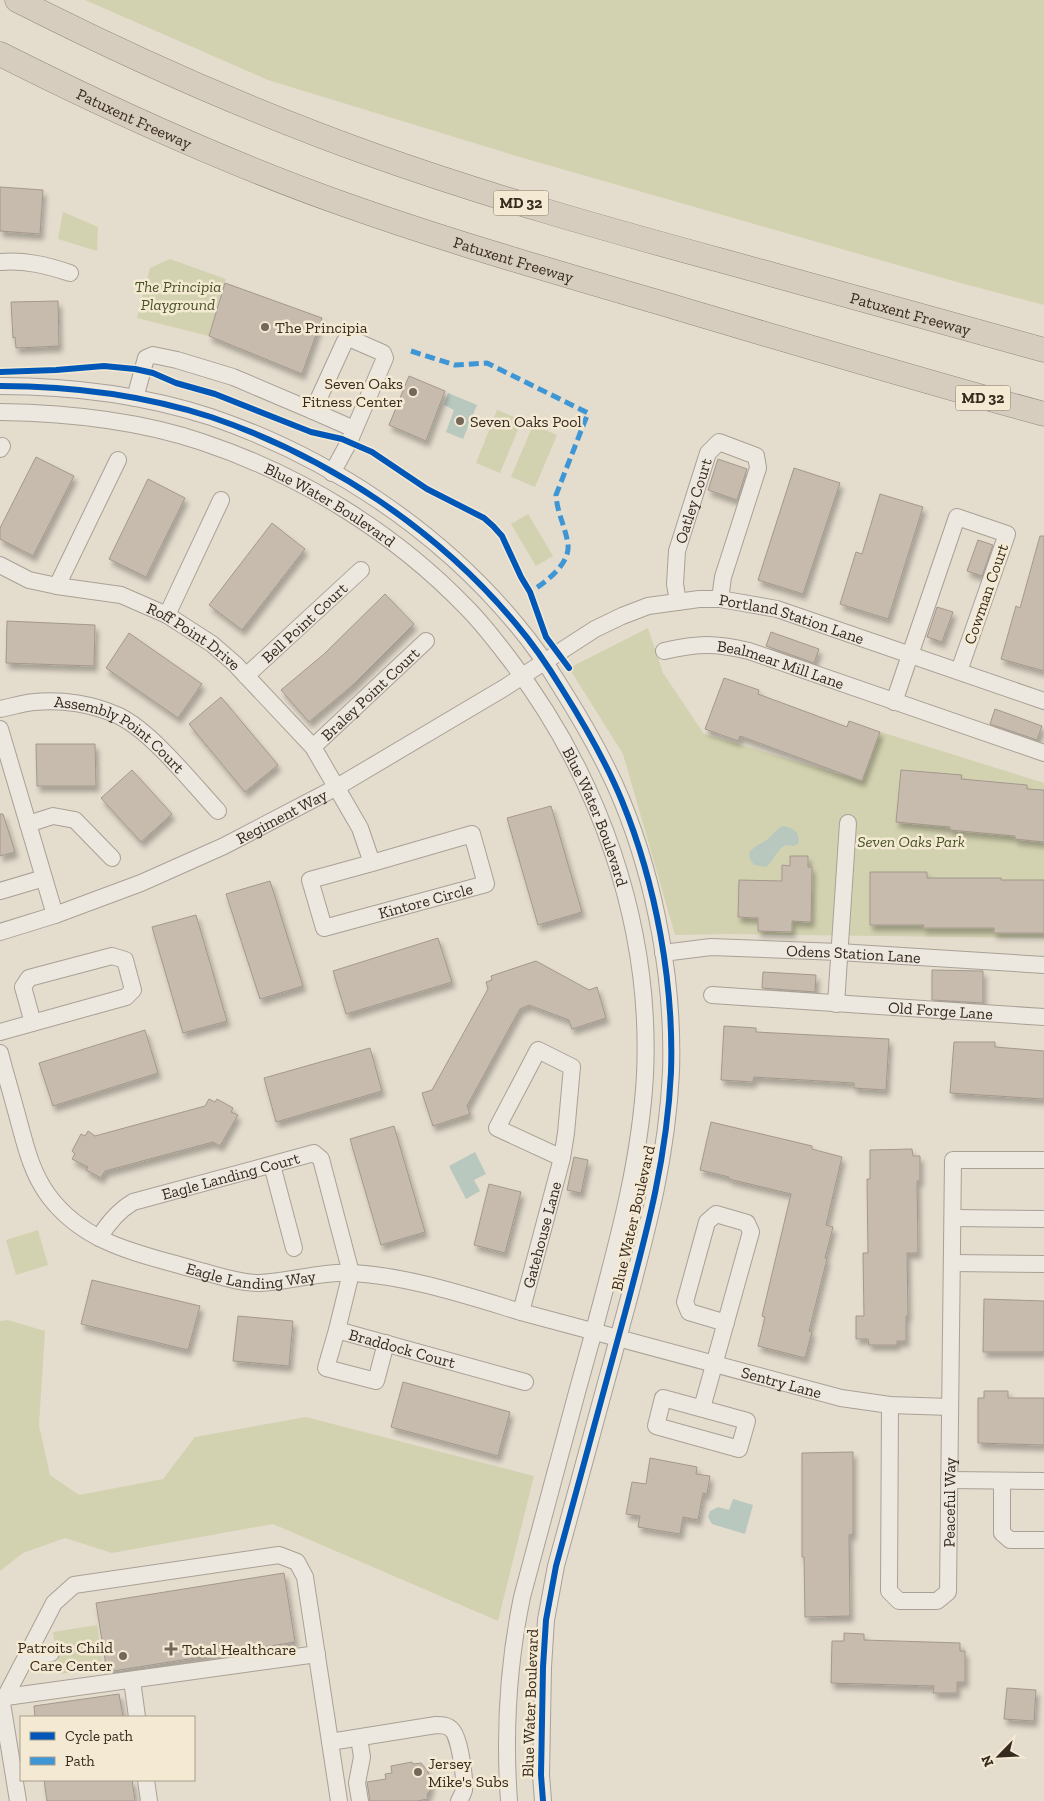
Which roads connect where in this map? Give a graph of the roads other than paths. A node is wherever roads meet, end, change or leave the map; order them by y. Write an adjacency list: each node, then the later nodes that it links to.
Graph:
1 (17, 0): 5 (highway, Patuxent Freeway / MD 32)
2 (0, 54): 6 (highway, Patuxent Freeway / MD 32)
3 (0, 262): 4 (street)
4 (70, 273)
5 (1044, 350)
6 (923, 381): 11 (highway, Patuxent Freeway / MD 32); 12 (highway)
7 (0, 386): 8 (street, Blue Water Boulevard)
8 (135, 398): 9 (street); 15 (street, Blue Water Boulevard)
9 (313, 411): 13 (street); 13 (street)
10 (0, 412): 29 (street, Blue Water Boulevard)
11 (1044, 414)
12 (1044, 426)
13 (354, 429): 15 (street)
14 (118, 460): 19 (street)
15 (332, 473): 26 (street, Blue Water Boulevard)
16 (221, 500): 22 (street)
17 (0, 565): 19 (street, Roff Point Drive)
18 (361, 570): 28 (street, Bell Point Court)
19 (57, 586): 22 (street, Roff Point Drive)
20 (720, 599): 21 (street, Portland Station Lane); 21 (street, Oatley Court); 25 (street, Portland Station Lane)
21 (678, 602): 26 (street, Portland Station Lane)
22 (167, 614): 28 (street, Roff Point Drive)
23 (426, 641): 34 (street, Braley Point Court)
24 (664, 651): 31 (street, Bealmear Mill Lane)
25 (910, 654): 27 (street, Portland Station Lane); 27 (street, Cowman Court); 31 (street)
26 (545, 662): 29 (street, Regiment Way); 48 (street, Blue Water Boulevard)
27 (959, 671): 30 (street, Portland Station Lane)
28 (246, 676): 34 (street, Roff Point Drive)
29 (522, 676): 37 (street, Regiment Way); 69 (street, Blue Water Boulevard)
30 (1044, 700)
31 (894, 702): 35 (street, Bealmear Mill Lane)
32 (0, 709): 38 (street, Assembly Point Court)
33 (0, 729): 36 (street)
34 (313, 748): 37 (street, Roff Point Drive)
35 (1044, 752)
36 (6, 774): 40 (street)
37 (336, 787): 42 (street); 45 (street, Regiment Way)
38 (218, 811)
39 (848, 823): 47 (street)
40 (28, 824): 41 (street); 43 (street)
41 (112, 858)
42 (372, 863): 42 (street, Kintore Circle)
43 (44, 878): 44 (street); 45 (street)
44 (0, 891)
45 (55, 915): 46 (street, Regiment Way)
46 (0, 932)
47 (839, 952): 48 (street, Odens Station Lane); 49 (street, Odens Station Lane); 51 (street)
48 (663, 953): 70 (street, Blue Water Boulevard)
49 (1044, 965)
50 (712, 995): 51 (street, Old Forge Lane)
51 (836, 1004): 52 (street, Old Forge Lane)
52 (1044, 1017)
53 (33, 1023): 53 (street); 54 (street)
54 (0, 1032)
55 (0, 1053): 61 (street, Eagle Landing Way)
56 (562, 1158): 56 (street, Gatehouse Lane); 66 (street, Gatehouse Lane)
57 (1044, 1160): 59 (street, Peaceful Way)
58 (272, 1165): 61 (street, Eagle Landing Court); 62 (street); 65 (street, Eagle Landing Court)
59 (953, 1218): 60 (street); 63 (street, Peaceful Way)
60 (1044, 1219)
61 (99, 1238): 65 (street, Eagle Landing Way)
62 (294, 1248)
63 (952, 1263): 64 (street); 75 (street, Peaceful Way)
64 (1044, 1264)
65 (351, 1273): 66 (street, Eagle Landing Way); 68 (street, Braddock Court)
66 (521, 1312): 69 (street, Eagle Landing Way)
67 (726, 1323): 67 (street); 72 (street)
68 (337, 1330): 71 (street, Braddock Court); 71 (street)
69 (593, 1331): 70 (street, Eagle Landing Way); 95 (street, Blue Water Boulevard)
70 (618, 1338): 72 (street, Sentry Lane); 96 (street, Blue Water Boulevard)
71 (386, 1343): 73 (street, Braddock Court)
72 (715, 1364): 74 (street, Sentry Lane); 76 (street)
73 (525, 1382)
74 (890, 1405): 75 (street, Sentry Lane); 77 (street, Peaceful Way)
75 (950, 1406): 77 (street, Peaceful Way)
76 (702, 1408): 76 (street)
77 (949, 1480): 78 (street)
78 (1002, 1481): 79 (street); 80 (street)
79 (1044, 1481)
80 (1044, 1540)
81 (50, 1653): 83 (street)
82 (317, 1654): 83 (street); 84 (street); 88 (street)
83 (26, 1657): 85 (street)
84 (132, 1680): 85 (street); 86 (street)
85 (3, 1702): 90 (street)
86 (137, 1716)
87 (359, 1738): 88 (street); 93 (street); 94 (street)
88 (330, 1742): 92 (street)
89 (146, 1781): 91 (street)
90 (18, 1801)
91 (150, 1801)
92 (339, 1801)
93 (360, 1801)
94 (459, 1801)
95 (509, 1801)
96 (543, 1801)

